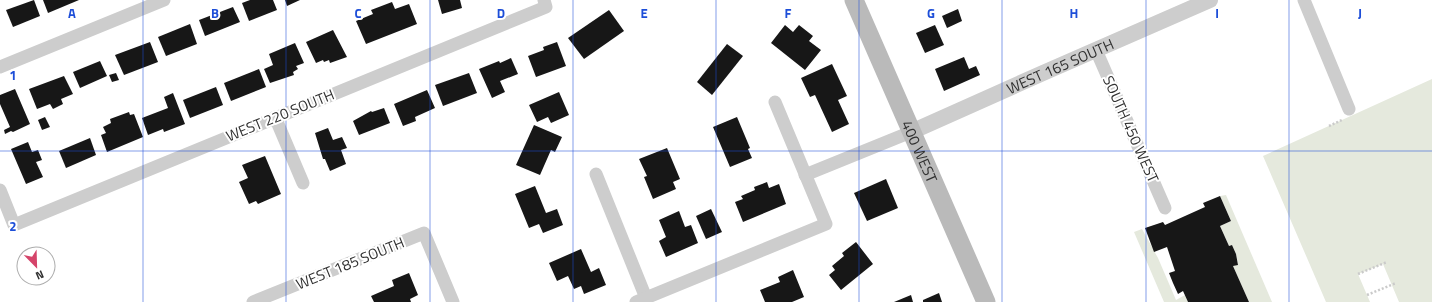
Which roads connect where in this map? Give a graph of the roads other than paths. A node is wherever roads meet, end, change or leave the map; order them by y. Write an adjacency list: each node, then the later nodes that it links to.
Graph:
1 (164, 0): 7 (street)
2 (854, 0): 11 (main road, 400 WEST)
3 (1210, 0): 6 (street, WEST 165 SOUTH)
4 (1304, 0): 9 (street)
5 (545, 3): 10 (street, WEST 220 SOUTH)
6 (1096, 50): 11 (street, WEST 165 SOUTH); 16 (street, SOUTH 450 WEST)
7 (0, 67)
8 (775, 102): 13 (street)
9 (1347, 114)
10 (275, 117): 14 (street); 15 (street, WEST 220 SOUTH)
11 (910, 132): 13 (street); 20 (main road, 400 WEST)
12 (596, 174): 17 (street)
13 (805, 175): 17 (street)
14 (303, 183)
15 (0, 190)
16 (1166, 208)
17 (641, 300)
18 (255, 302): 19 (street, WEST 185 SOUTH)
19 (453, 302)
20 (986, 302)

